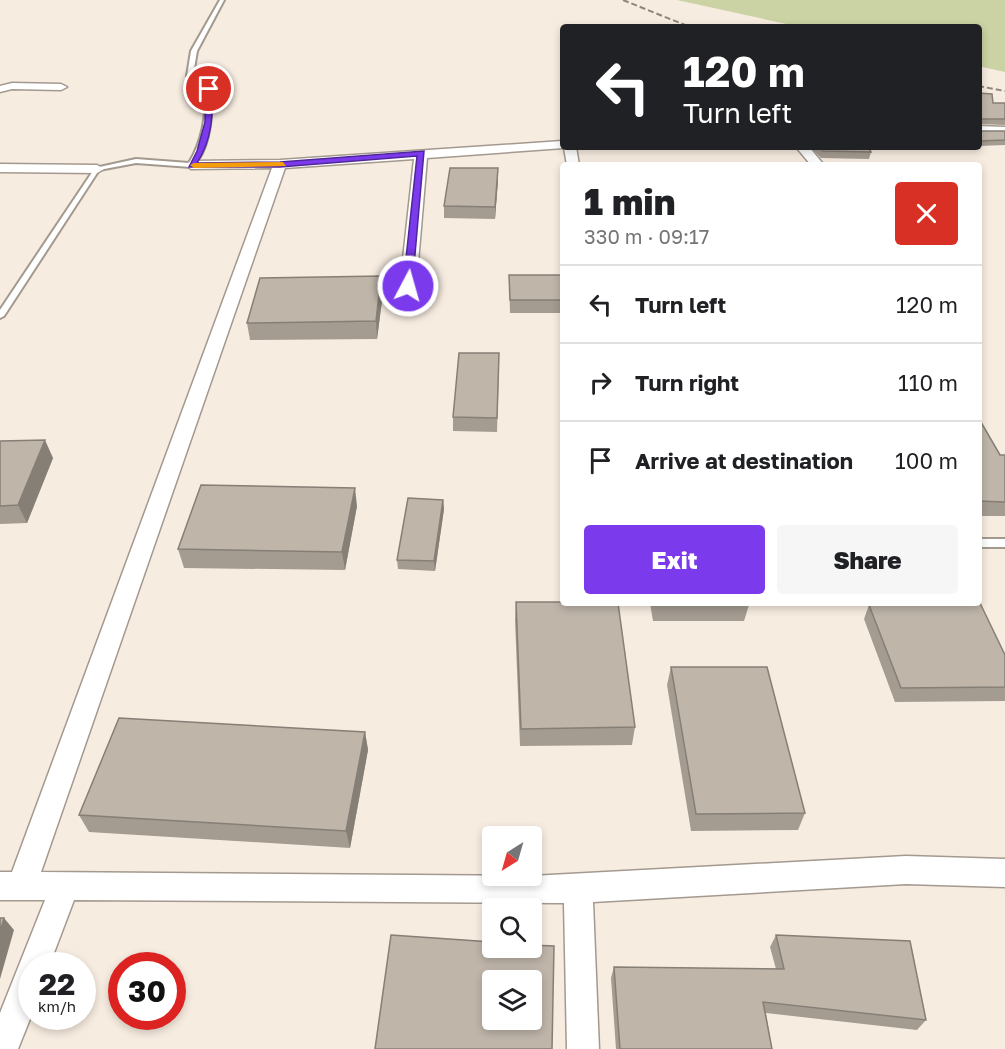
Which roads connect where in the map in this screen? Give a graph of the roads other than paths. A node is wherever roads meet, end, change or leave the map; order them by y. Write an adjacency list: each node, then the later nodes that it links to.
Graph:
1 (222, 0): 11 (lane)
2 (61, 87): 3 (street)
3 (0, 89)
4 (982, 130): 5 (street)
5 (1005, 131)
6 (560, 145): 8 (street)
7 (805, 150): 9 (street)
8 (421, 153): 10 (street); 14 (street)
9 (815, 162)
10 (280, 164): 11 (street); 19 (street)
11 (192, 165): 13 (lane)
12 (0, 168): 13 (street)
13 (97, 169): 15 (lane)
14 (408, 286)
15 (0, 316)
16 (982, 543): 17 (lane)
17 (1005, 543)
18 (1005, 873): 21 (street)
19 (10, 887): 20 (street)
20 (64, 889): 21 (street); 22 (street)
21 (578, 889): 25 (street)
22 (39, 952)
23 (18, 1008): 24 (street)
24 (2, 1049)
25 (583, 1049)

